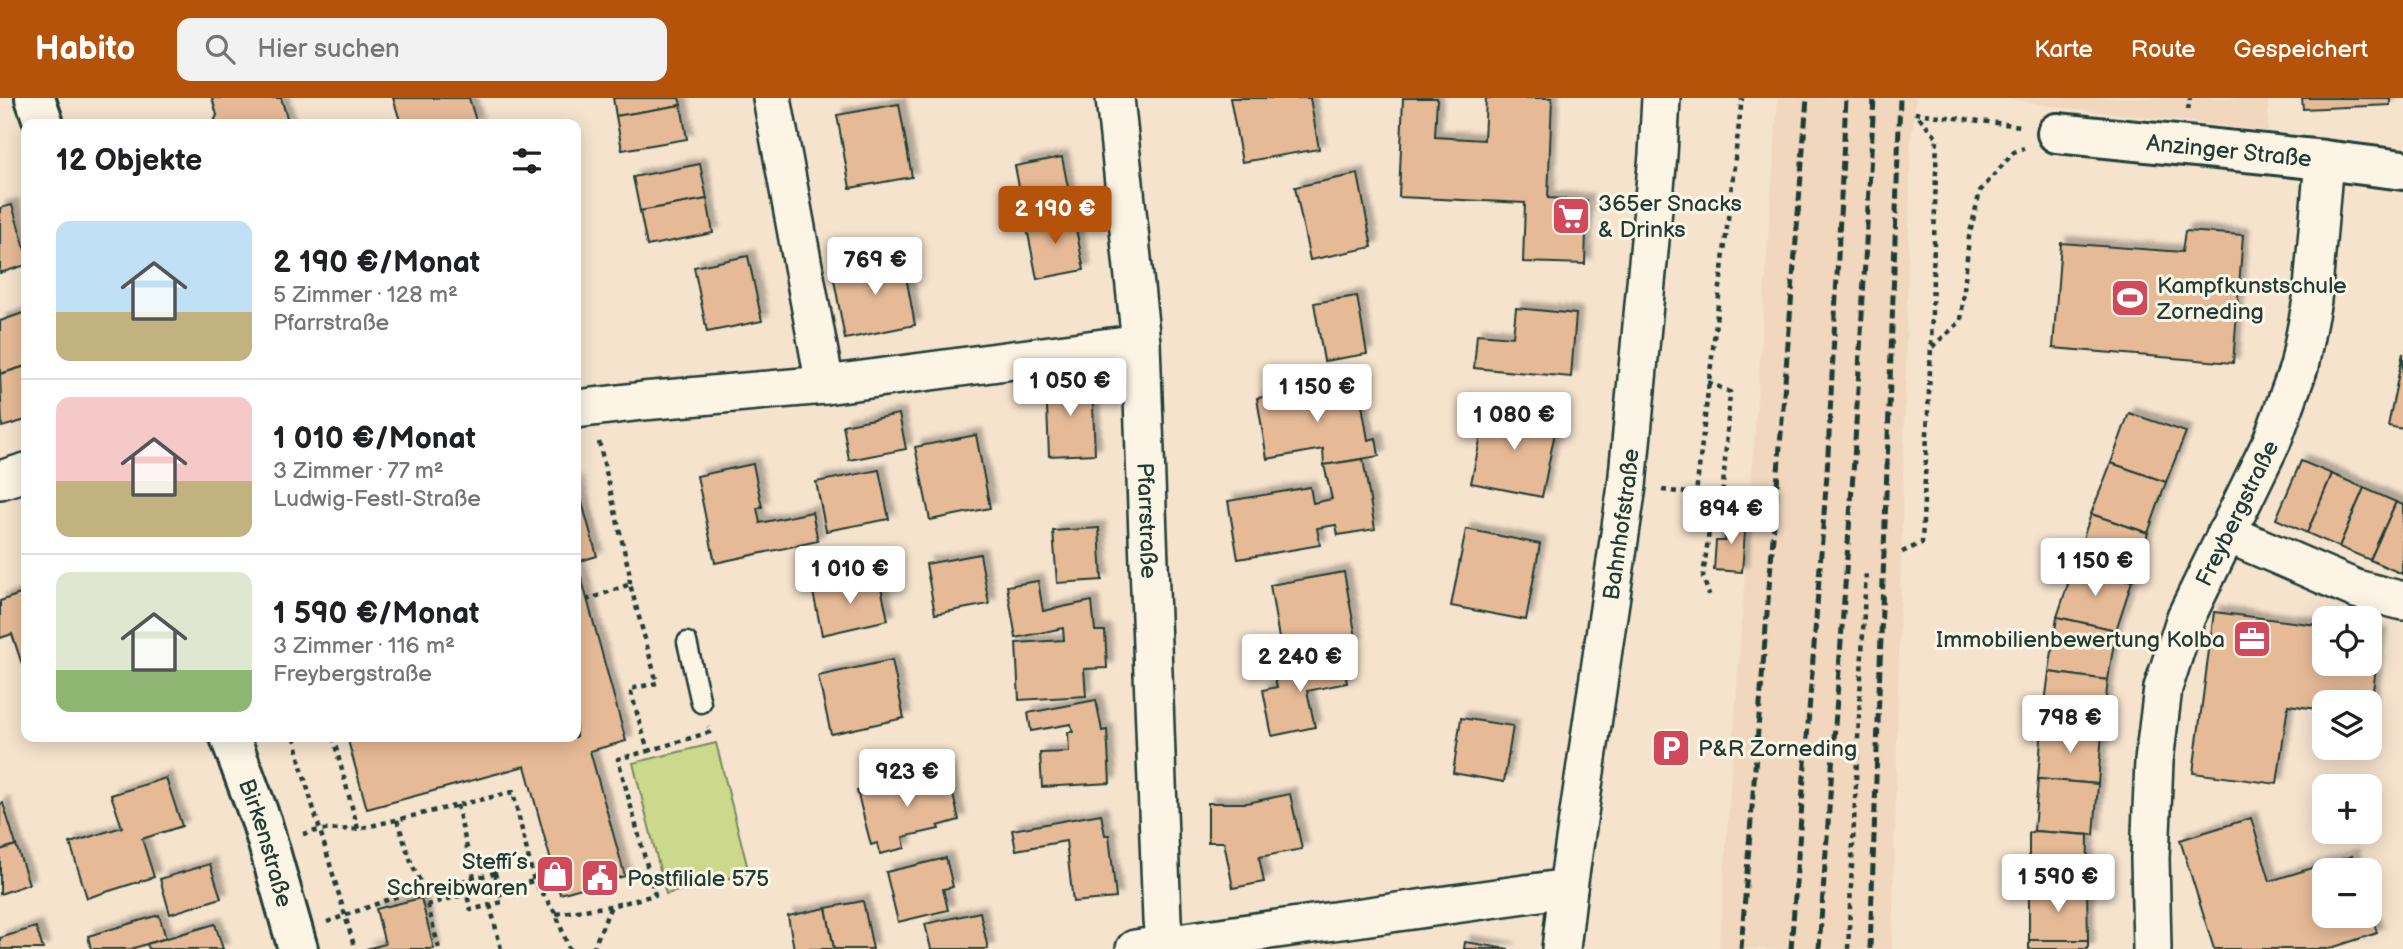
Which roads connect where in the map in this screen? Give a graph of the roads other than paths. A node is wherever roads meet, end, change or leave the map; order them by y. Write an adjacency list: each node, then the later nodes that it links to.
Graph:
1 (35, 98): 5 (street)
2 (772, 98): 10 (street)
3 (1115, 98): 9 (street, Pfarrstraße)
4 (1661, 98): 19 (street, Bahnhofstraße)
5 (42, 119)
6 (2057, 133): 7 (street, Anzinger Straße)
7 (2324, 160): 8 (street, Anzinger Straße); 14 (street, Freybergstraße)
8 (2403, 170)
9 (1141, 343): 10 (street); 21 (street, Pfarrstraße)
10 (825, 385): 11 (street)
11 (584, 409)
12 (21, 474): 13 (street)
13 (0, 480)
14 (2226, 533): 15 (street); 23 (street, Freybergstraße)
15 (2403, 601)
16 (687, 642): 17 (lane)
17 (701, 702)
18 (232, 742): 20 (street, Birkenstraße)
19 (1568, 888): 21 (street); 22 (street, Bahnhofstraße)
20 (311, 936)
21 (1150, 947)
22 (1561, 949)
23 (2152, 949)

